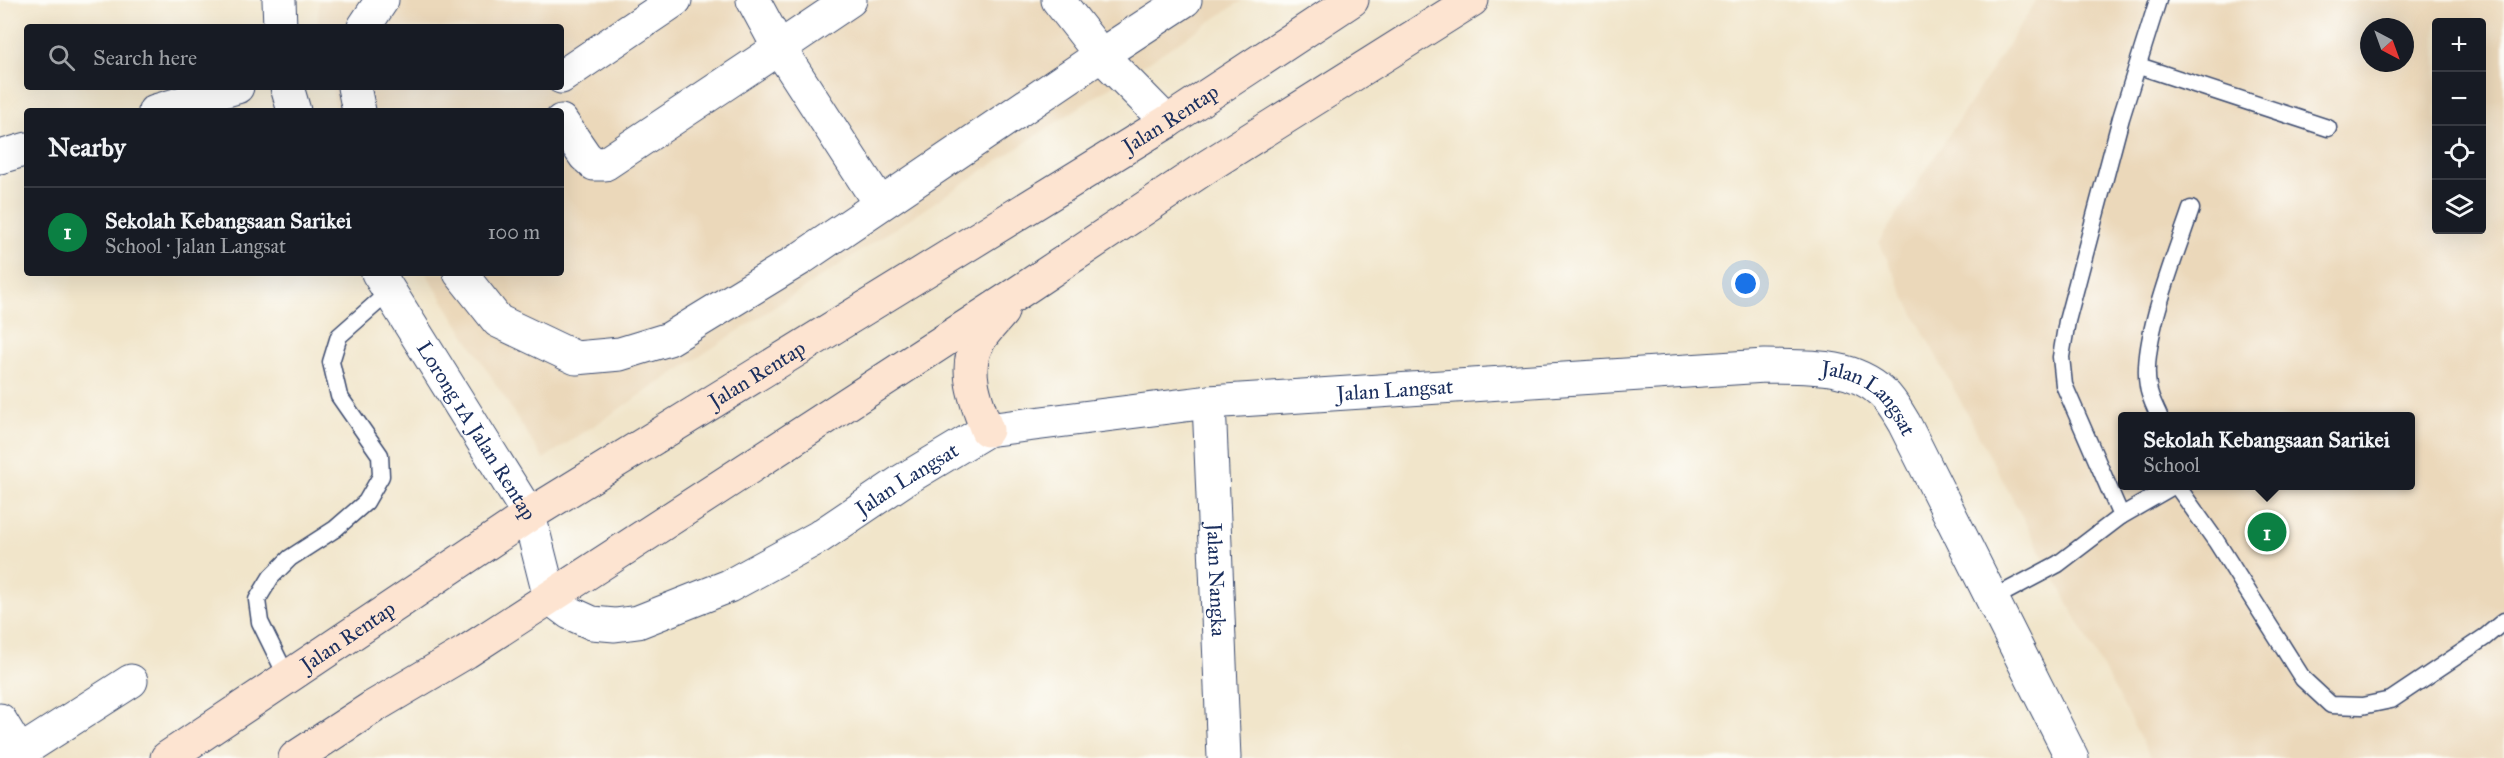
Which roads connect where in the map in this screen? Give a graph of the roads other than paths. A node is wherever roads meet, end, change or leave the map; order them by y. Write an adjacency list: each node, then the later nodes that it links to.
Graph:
1 (279, 0): 11 (street)
2 (382, 0): 12 (street)
3 (675, 0): 16 (street)
4 (753, 0): 13 (street)
5 (850, 0): 13 (street)
6 (1058, 0): 14 (street)
7 (1185, 0): 14 (street)
8 (1352, 0): 25 (main road, Jalan Rentap)
9 (1472, 0): 34 (main road)
10 (2158, 0): 15 (lane)
11 (280, 24)
12 (366, 24)
13 (780, 48): 26 (street); 30 (street)
14 (1101, 55): 25 (street); 30 (street)
15 (2139, 66): 27 (lane); 41 (lane)
16 (564, 75)
17 (227, 90): 21 (street)
18 (288, 90): 22 (street)
19 (355, 90): 23 (street)
20 (554, 90): 24 (street)
21 (165, 108)
22 (293, 108)
23 (358, 108)
24 (553, 108)
25 (1167, 122): 40 (main road, Jalan Rentap)
26 (564, 126)
27 (2328, 128)
28 (24, 150): 29 (street)
29 (0, 157)
30 (880, 204): 32 (street)
31 (2191, 209): 36 (lane)
32 (462, 276)
33 (384, 282): 40 (street, Lorong 1A Jalan Rentap); 45 (lane)
34 (1019, 292): 37 (main road); 42 (main road)
35 (1209, 402): 37 (street, Jalan Langsat); 43 (street, Jalan Langsat); 51 (street, Jalan Nangka)
36 (2157, 412)
37 (987, 430): 42 (street, Jalan Langsat)
38 (2168, 490): 41 (lane)
39 (2178, 490): 44 (lane)
40 (529, 515): 42 (street, Lorong 1A Jalan Rentap); 45 (main road, Jalan Rentap)
41 (2121, 516): 43 (lane)
42 (550, 598): 50 (main road)
43 (1992, 599): 52 (street, Jalan Langsat)
44 (2504, 621)
45 (288, 679): 49 (main road, Jalan Rentap)
46 (130, 681): 48 (street)
47 (0, 720): 48 (street)
48 (18, 756)
49 (167, 758)
50 (295, 758)
51 (1224, 758)
52 (2072, 758)

